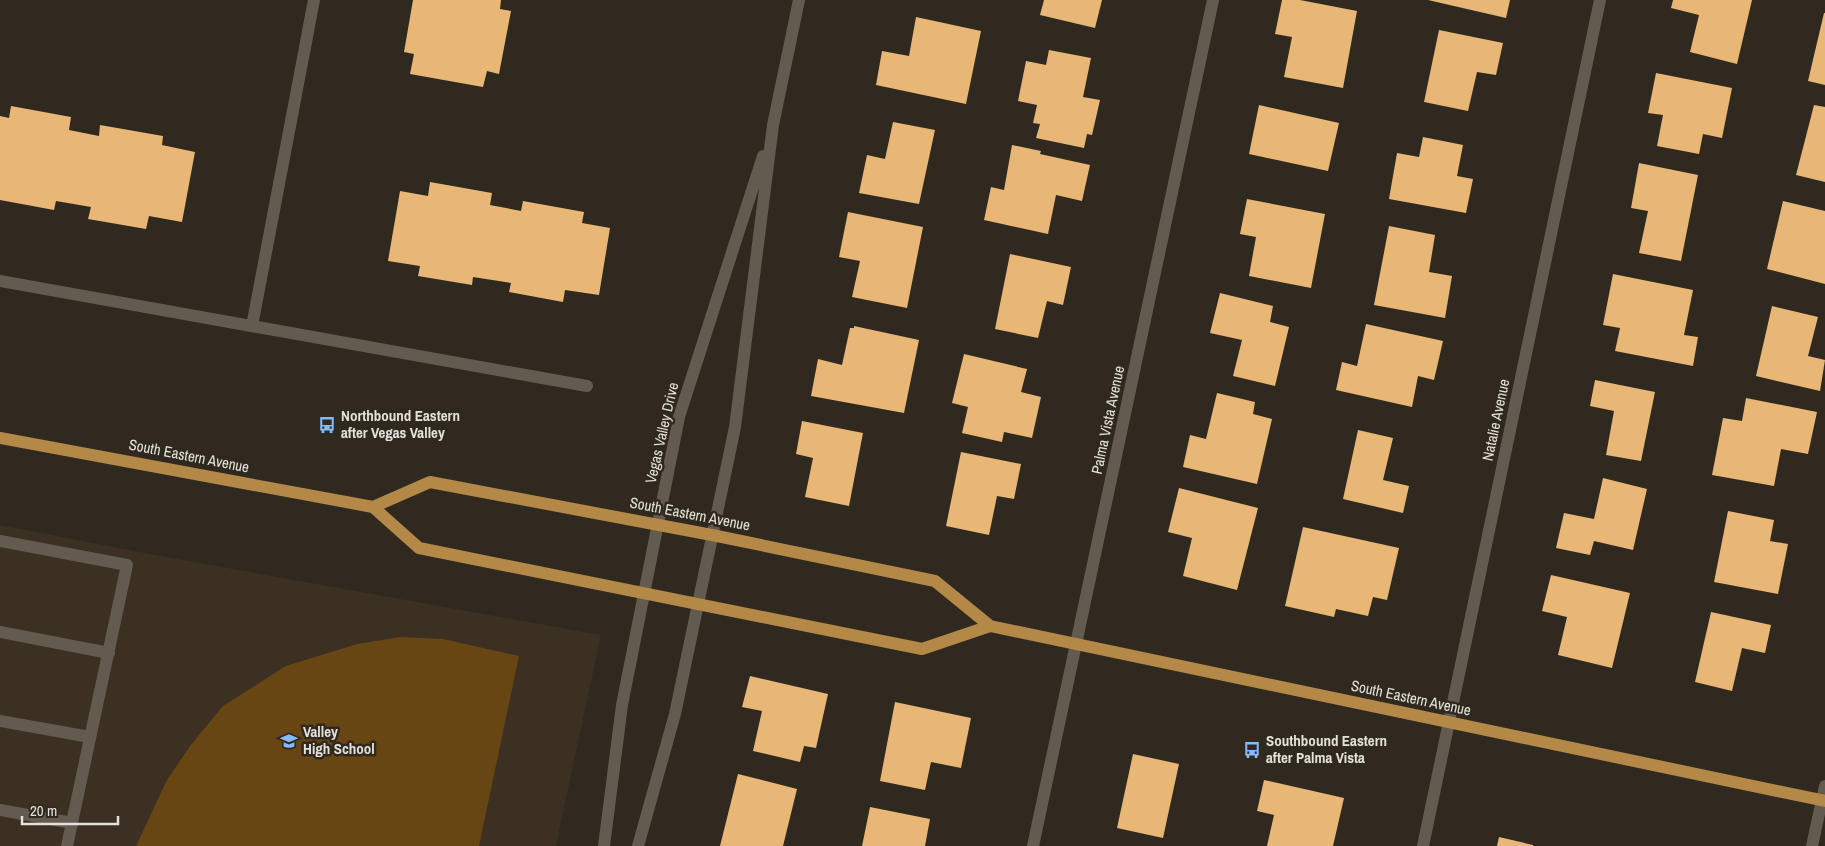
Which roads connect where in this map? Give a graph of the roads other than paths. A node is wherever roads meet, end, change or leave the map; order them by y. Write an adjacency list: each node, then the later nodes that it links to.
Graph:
1 (314, 0): 7 (street)
2 (799, 0): 5 (street, Vegas Valley Drive)
3 (1213, 0): 18 (street, Palma Vista Avenue)
4 (1600, 0): 21 (street, Natalie Avenue)
5 (773, 125): 11 (street, Vegas Valley Drive); 12 (street, Vegas Valley Drive)
6 (0, 282): 7 (street)
7 (252, 326): 8 (street)
8 (587, 386)
9 (0, 438): 10 (main road, South Eastern Avenue)
10 (373, 507): 11 (main road, South Eastern Avenue); 14 (main road)
11 (658, 525): 12 (main road, South Eastern Avenue); 14 (street, Vegas Valley Drive)
12 (712, 535): 15 (street, Vegas Valley Drive); 16 (main road, South Eastern Avenue)
13 (0, 541): 19 (street)
14 (644, 593): 15 (main road); 28 (street, Vegas Valley Drive)
15 (698, 604): 16 (main road); 29 (street, Vegas Valley Drive)
16 (990, 626): 18 (main road, South Eastern Avenue)
17 (0, 632): 19 (street)
18 (1078, 644): 21 (main road, South Eastern Avenue); 30 (street, Palma Vista Avenue)
19 (109, 653): 22 (street)
20 (0, 721): 22 (street)
21 (1449, 722): 24 (main road, South Eastern Avenue); 31 (street, Natalie Avenue)
22 (90, 737): 26 (street)
23 (1825, 786): 24 (street)
24 (1823, 801): 32 (street)
25 (0, 810): 26 (street)
26 (72, 824): 27 (street)
27 (67, 846)
28 (604, 846)
29 (638, 846)
30 (1033, 846)
31 (1423, 846)
32 (1812, 846)

